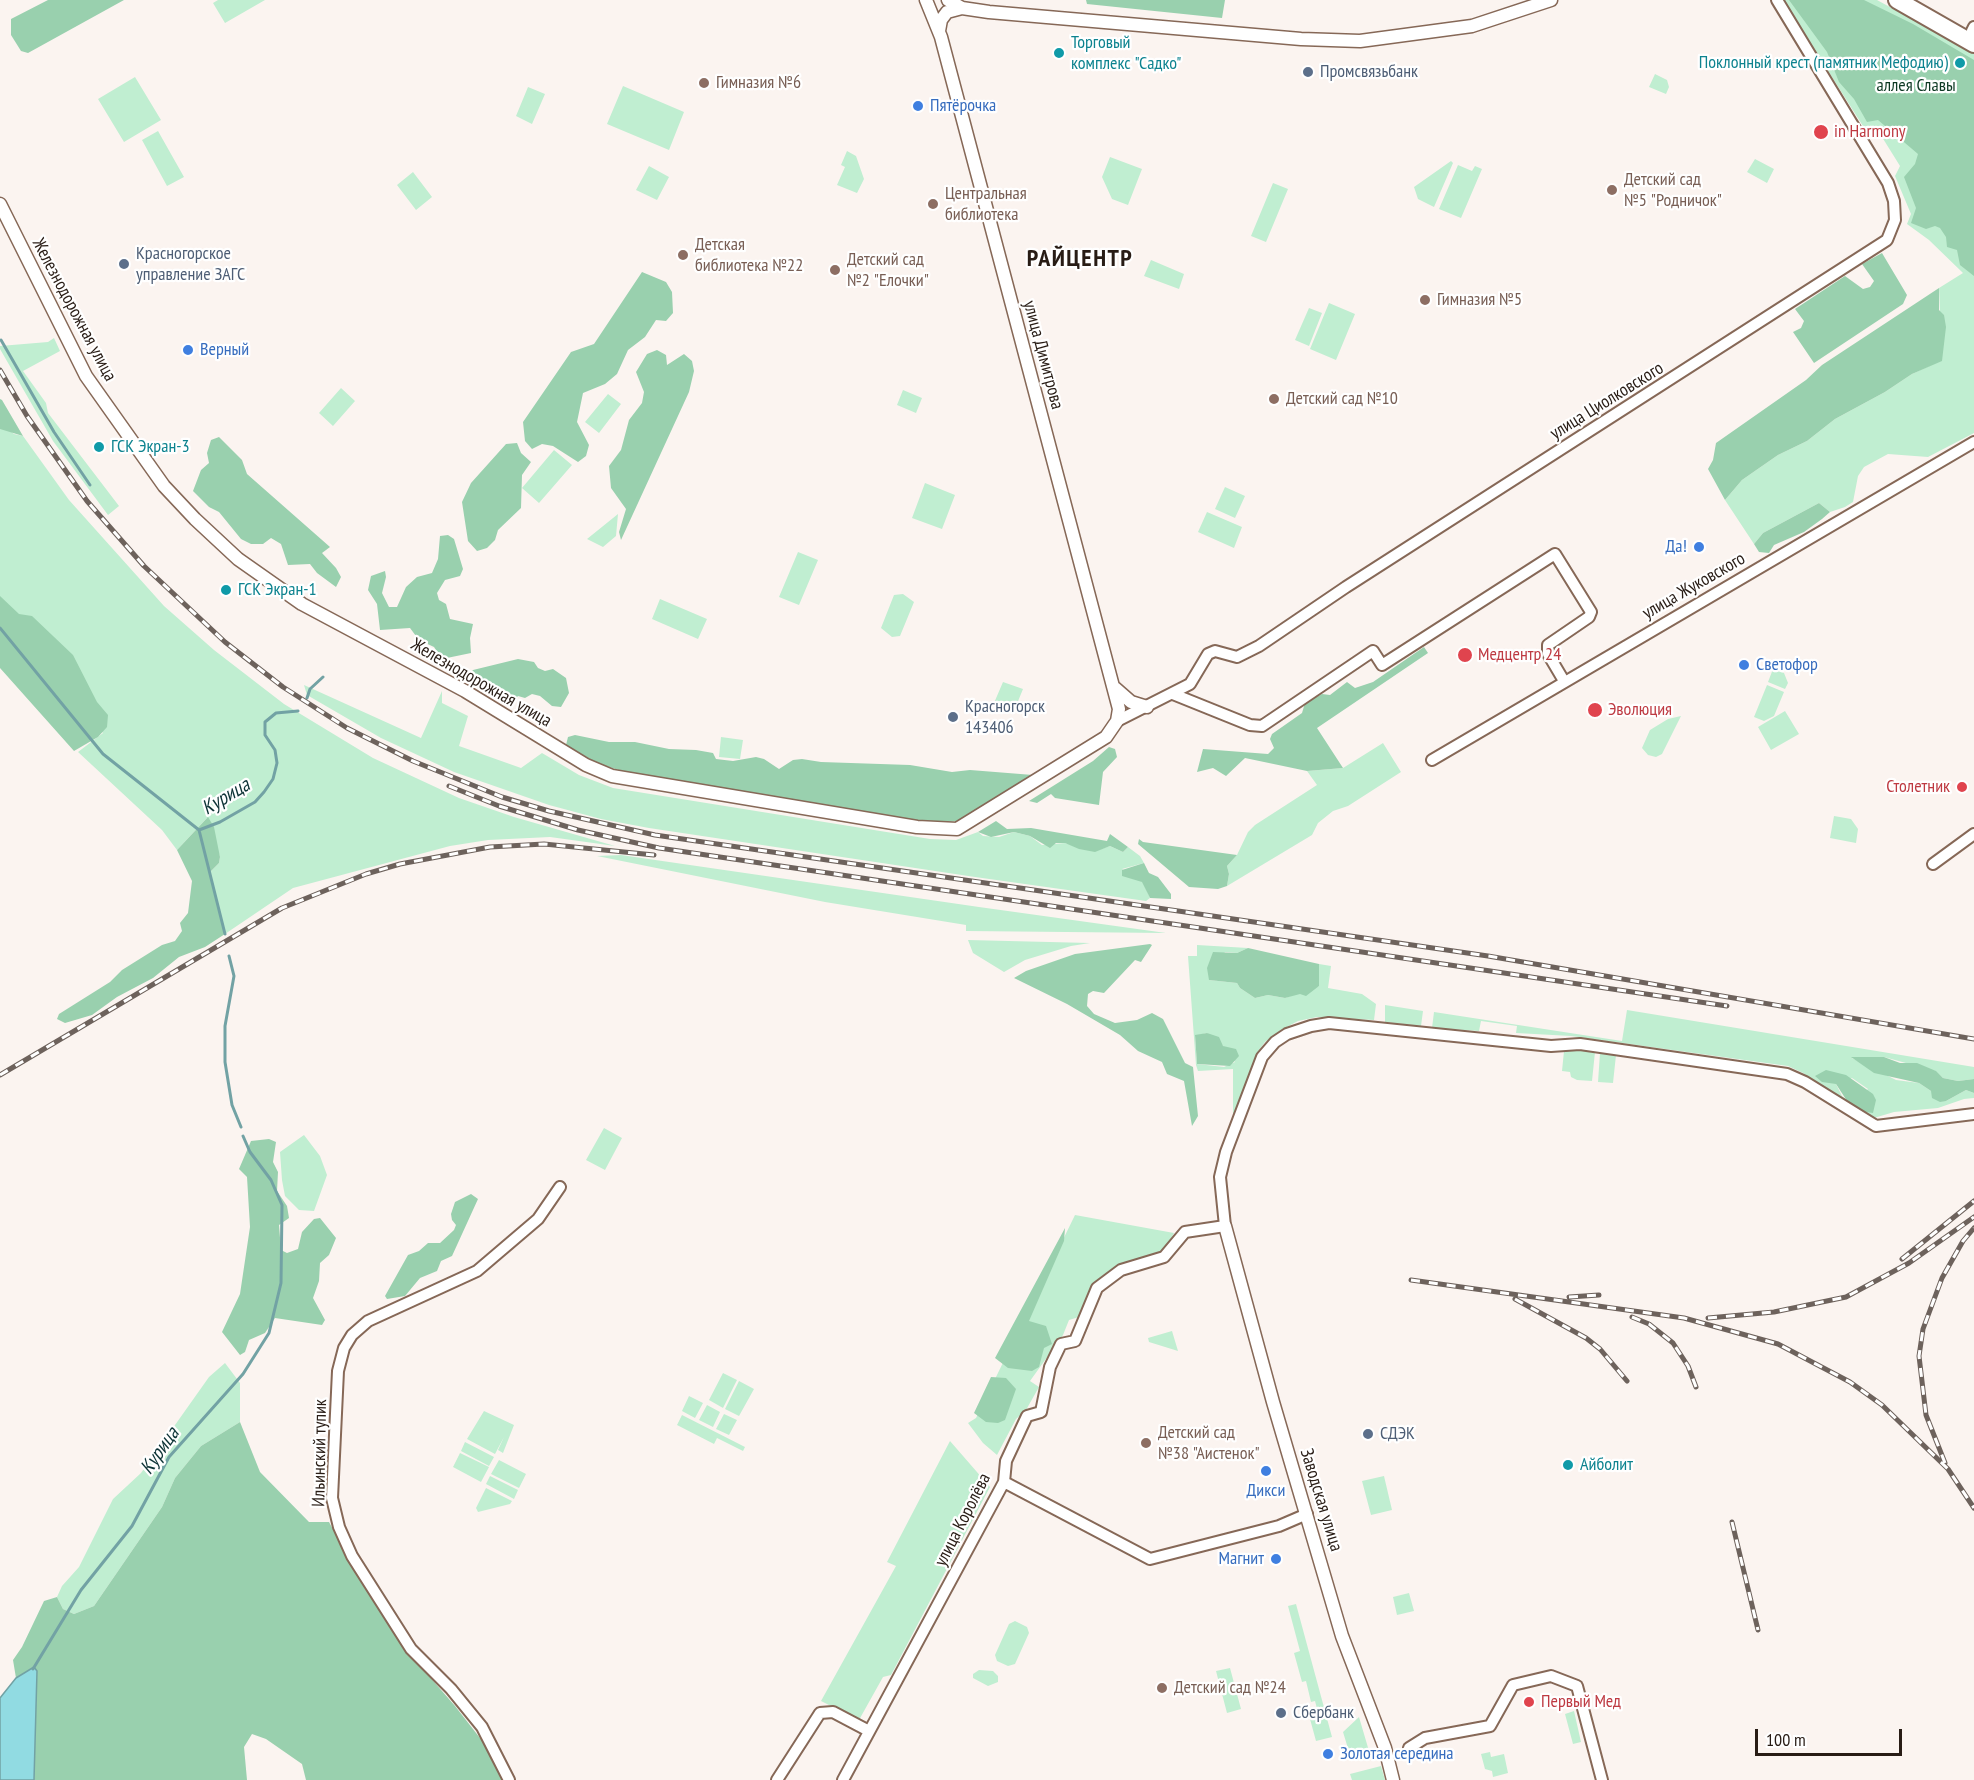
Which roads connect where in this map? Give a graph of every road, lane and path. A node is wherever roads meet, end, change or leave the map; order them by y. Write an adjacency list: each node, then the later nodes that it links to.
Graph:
1 (926, 0): 8 (street, улица Димитрова)
2 (948, 0): 7 (street)
3 (1551, 0): 7 (street)
4 (1777, 0): 14 (street, улица Циолковского)
5 (1897, 0): 9 (main road)
6 (1918, 0): 9 (main road)
7 (962, 8): 8 (street)
8 (939, 31): 13 (street, улица Димитрова)
9 (1974, 34)
10 (0, 204): 16 (street, Железнодорожная улица)
11 (1974, 442): 12 (street, улица Жуковского)
12 (1564, 681): 14 (street); 17 (street, улица Жуковского)
13 (1114, 687): 15 (street); 16 (street, улица Димитрова)
14 (1173, 694): 15 (street, улица Циолковского)
15 (1147, 707): 16 (street, улица Циолковского)
16 (1117, 721)
17 (1432, 760)
18 (1974, 834): 19 (street)
19 (1933, 864)
20 (1974, 1114): 22 (street)
21 (560, 1186): 27 (street, Ильинский тупик)
22 (1225, 1226): 23 (street, улица Королёва); 24 (street, Заводская улица)
23 (1005, 1482): 24 (street); 25 (street, улица Королёва)
24 (1307, 1514): 30 (street, Заводская улица)
25 (869, 1731): 28 (street); 29 (street, улица Королёва)
26 (1409, 1748): 31 (street)
27 (509, 1780)
28 (777, 1780)
29 (843, 1780)
30 (1393, 1780)
31 (1602, 1780)

